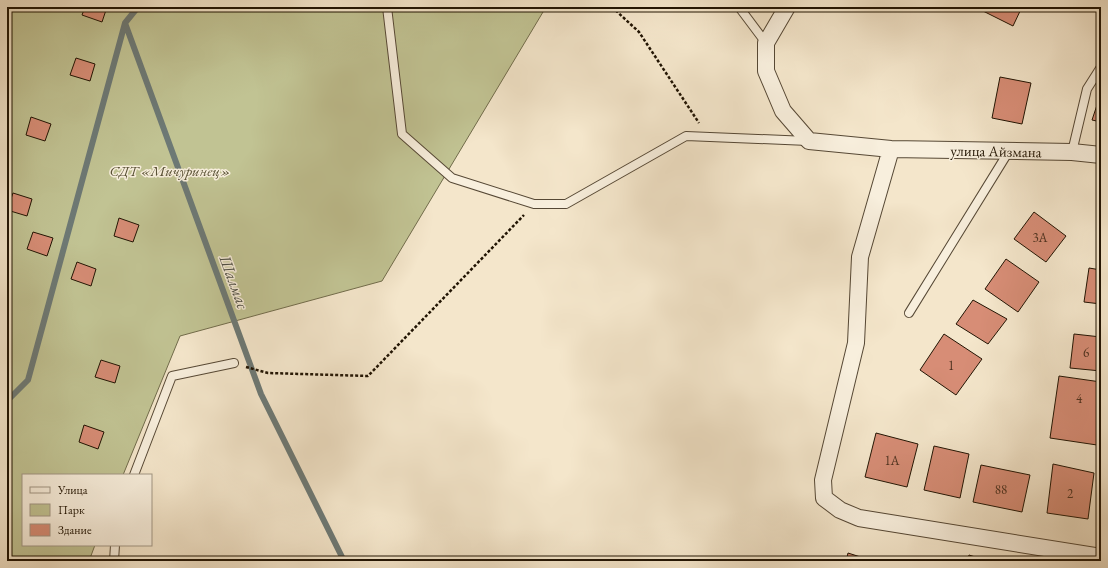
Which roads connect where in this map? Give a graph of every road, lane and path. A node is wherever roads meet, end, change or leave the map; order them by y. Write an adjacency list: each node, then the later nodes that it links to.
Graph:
1 (388, 7): 13 (lane)
2 (612, 7): 7 (path)
3 (739, 7): 5 (lane)
4 (787, 7): 5 (street)
5 (766, 43): 8 (street)
6 (1101, 67): 11 (lane)
7 (708, 136): 8 (lane); 13 (lane)
8 (809, 141): 9 (street, улица Айзмана)
9 (891, 149): 10 (street, улица Айзмана); 18 (street)
10 (1009, 151): 11 (street, улица Айзмана); 14 (lane)
11 (1072, 152): 12 (street, улица Айзмана)
12 (1101, 155)
13 (534, 204): 15 (path)
14 (908, 313)
15 (234, 363): 16 (lane)
16 (134, 474)
17 (115, 546): 19 (lane)
18 (1101, 557)
19 (114, 561)

